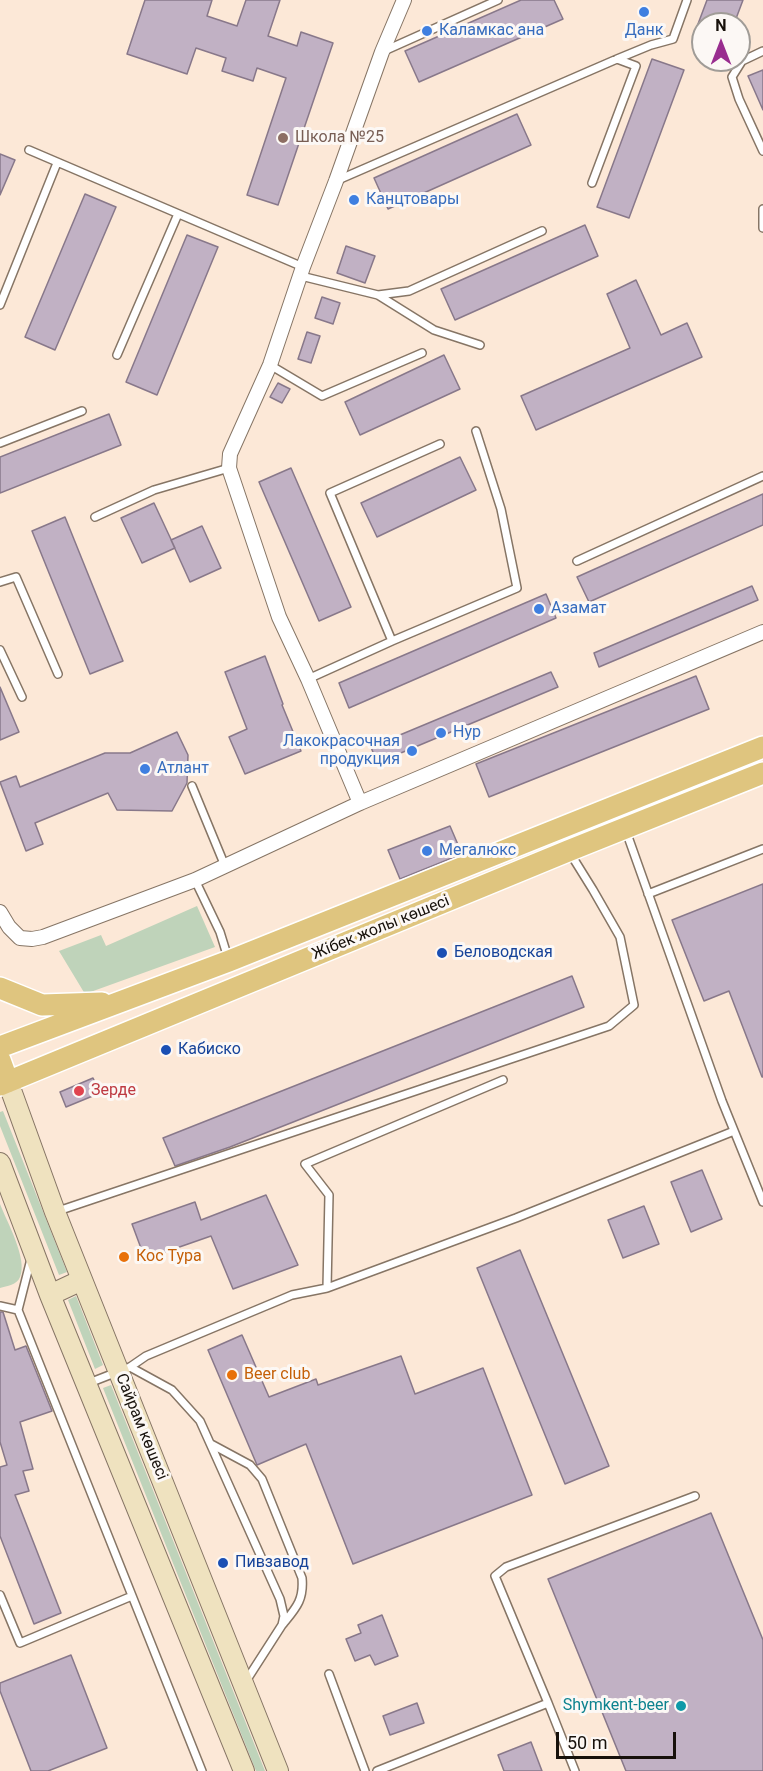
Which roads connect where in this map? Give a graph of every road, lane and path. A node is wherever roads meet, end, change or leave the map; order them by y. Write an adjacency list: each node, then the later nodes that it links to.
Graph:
1 (404, 0): 5 (street)
2 (498, 0): 5 (lane)
3 (687, 0): 6 (lane)
4 (763, 51): 8 (lane)
5 (382, 52): 10 (street)
6 (617, 59): 10 (lane); 11 (lane)
7 (29, 150): 9 (lane)
8 (763, 151)
9 (57, 163): 13 (lane); 18 (lane)
10 (336, 181): 16 (street)
11 (592, 183)
12 (763, 209): 14 (lane)
13 (178, 214): 16 (lane); 21 (lane)
14 (763, 228)
15 (542, 231): 17 (lane)
16 (302, 272): 17 (lane); 22 (street)
17 (378, 295): 19 (lane)
18 (0, 305)
19 (480, 345)
20 (422, 353): 22 (lane)
21 (117, 355)
22 (270, 365): 27 (street)
23 (82, 411): 25 (lane)
24 (476, 430): 33 (lane)
25 (0, 443)
26 (440, 444): 33 (lane)
27 (229, 468): 29 (lane); 36 (street)
28 (763, 476): 30 (lane)
29 (95, 517)
30 (577, 561)
31 (0, 582): 35 (lane)
32 (763, 632): 41 (street)
33 (392, 641): 36 (lane)
34 (0, 650): 37 (lane)
35 (58, 674)
36 (308, 679): 41 (street)
37 (22, 697)
38 (763, 747): 49 (main road, Жібек жолы көшесі)
39 (763, 773): 42 (main road, Жібек жолы көшесі)
40 (192, 786): 45 (lane)
41 (360, 803): 45 (street)
42 (625, 828): 44 (main road, Жібек жолы көшесі); 47 (lane)
43 (763, 849): 47 (lane)
44 (568, 851): 55 (main road, Жібек жолы көшесі); 59 (lane)
45 (225, 866): 46 (street)
46 (195, 880): 48 (street); 49 (lane)
47 (648, 894): 56 (lane)
48 (0, 912)
49 (229, 961): 51 (main road, Жібек жолы көшесі)
50 (0, 988): 51 (main road)
51 (117, 1003): 52 (main road, Жібек жолы көшесі)
52 (0, 1047)
53 (0, 1060): 55 (main road)
54 (503, 1080): 62 (lane)
55 (4, 1084): 59 (main road, Сайрам көшесі)
56 (734, 1131): 58 (lane); 62 (lane)
57 (0, 1163): 60 (main road, Сайрам көшесі)
58 (763, 1202)
59 (56, 1212): 61 (main road, Сайрам көшесі)
60 (33, 1251): 63 (main road, Сайрам көшесі); 65 (lane)
61 (82, 1280): 63 (main road); 66 (main road, Сайрам көшесі)
62 (327, 1288): 66 (lane)
63 (51, 1294): 67 (main road, Сайрам көшесі)
64 (0, 1306): 65 (lane)
65 (18, 1310): 71 (lane)
66 (124, 1369): 67 (lane); 68 (lane); 74 (main road, Сайрам көшесі)
67 (87, 1384): 77 (main road, Сайрам көшесі)
68 (210, 1444): 72 (lane); 72 (lane)
69 (695, 1496): 75 (lane)
70 (0, 1595): 71 (lane)
71 (132, 1596): 76 (lane)
72 (282, 1625): 74 (lane)
73 (329, 1674): 79 (lane)
74 (244, 1684): 78 (main road, Сайрам көшесі)
75 (548, 1703): 80 (lane); 81 (lane)
76 (202, 1771)
77 (244, 1771)
78 (278, 1771)
79 (365, 1771)
80 (377, 1771)
81 (575, 1771)

